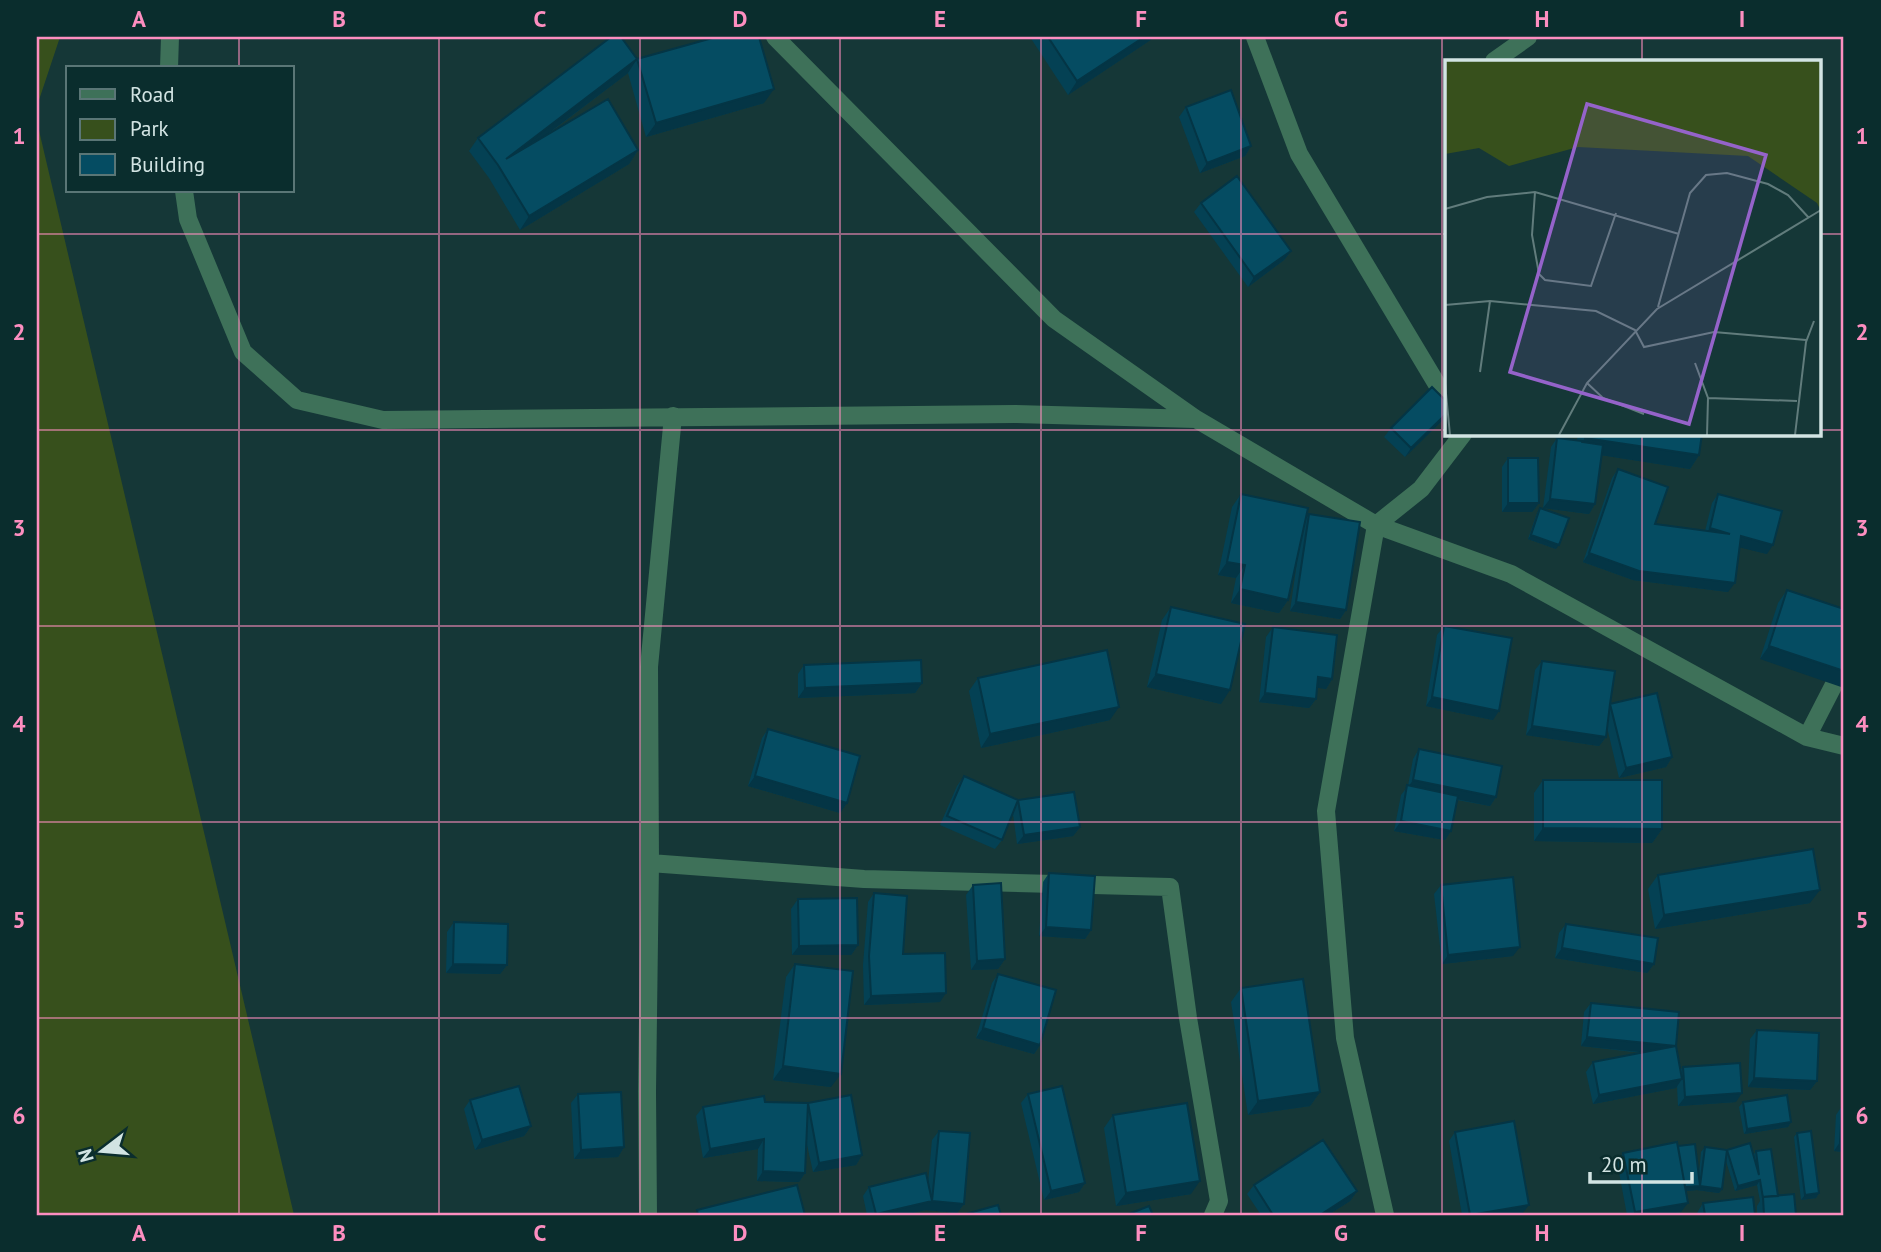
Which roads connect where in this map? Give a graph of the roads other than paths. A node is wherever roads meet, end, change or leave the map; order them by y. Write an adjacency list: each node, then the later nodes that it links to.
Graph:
1 (170, 37): 6 (street)
2 (775, 37): 10 (street)
3 (1255, 37): 8 (street)
4 (1528, 37): 5 (street)
5 (1495, 60)
6 (169, 66)
7 (184, 192): 9 (street)
8 (1445, 398)
9 (673, 416): 10 (street); 16 (street)
10 (1196, 419): 12 (street)
11 (1461, 436): 12 (street)
12 (1376, 525): 14 (street); 19 (street)
13 (1844, 665): 14 (street)
14 (1807, 737): 15 (street)
15 (1844, 746)
16 (650, 863): 17 (street); 18 (street)
17 (648, 1215)
18 (1213, 1215)
19 (1385, 1215)

